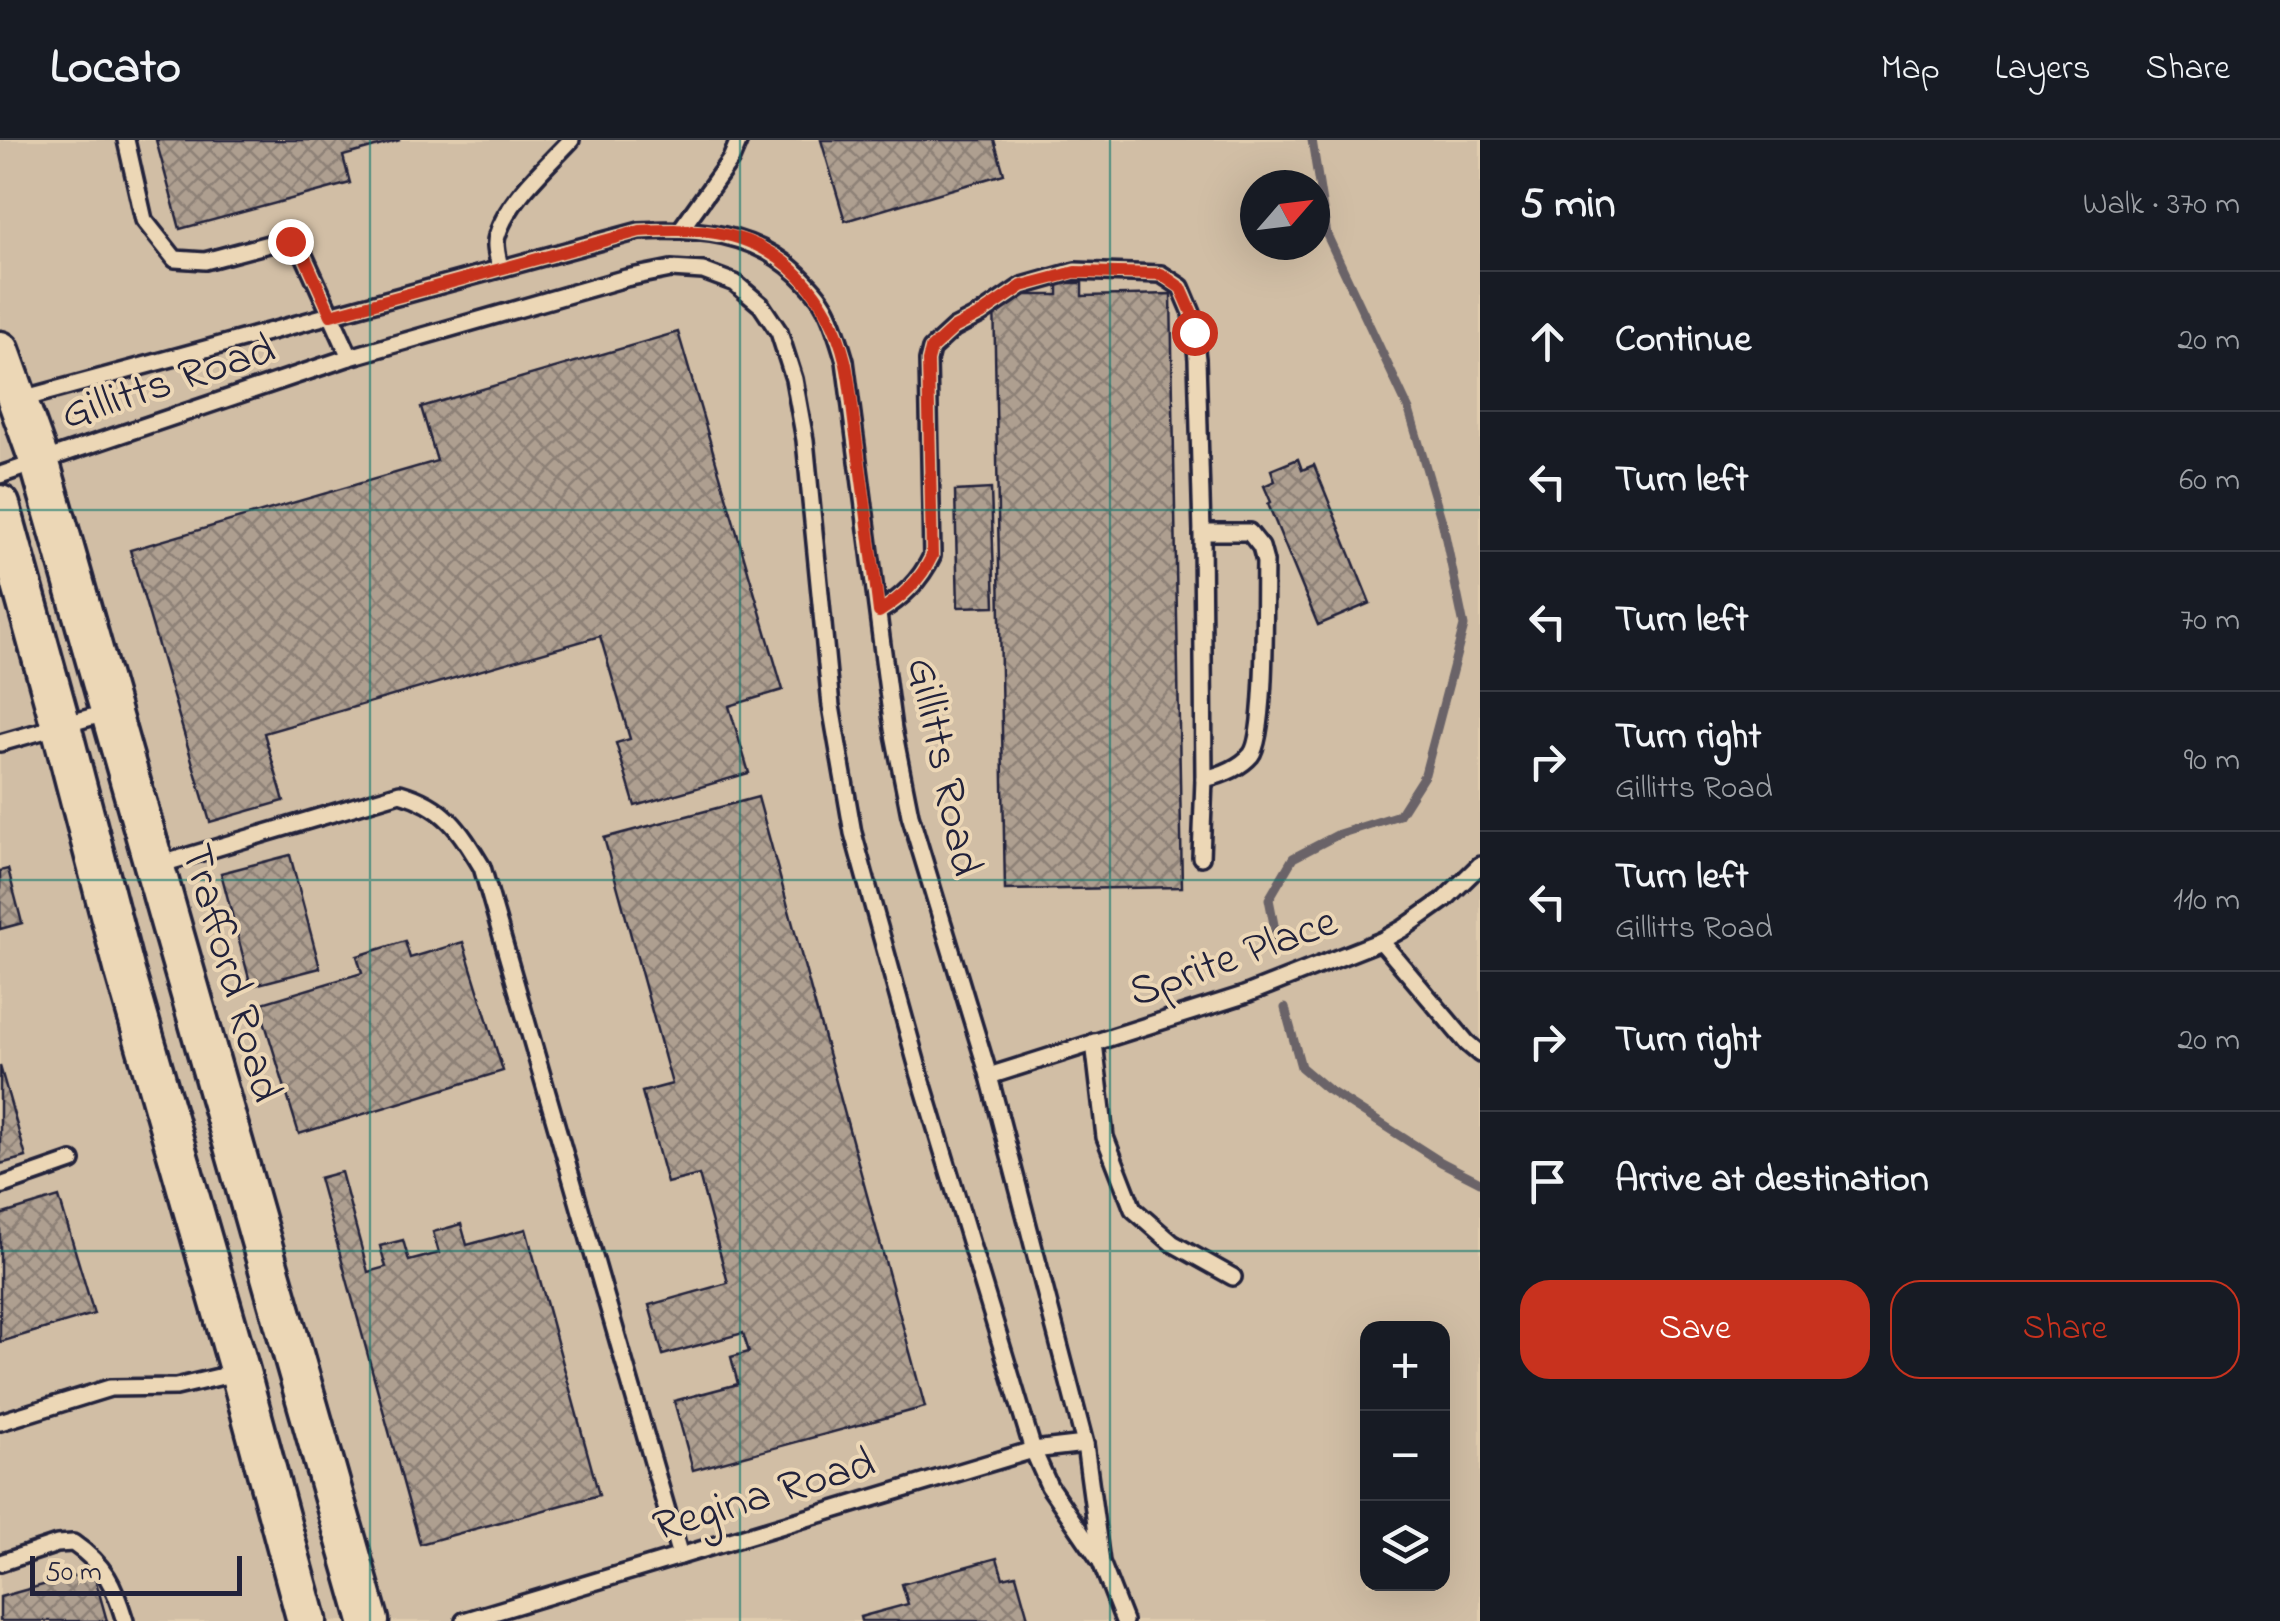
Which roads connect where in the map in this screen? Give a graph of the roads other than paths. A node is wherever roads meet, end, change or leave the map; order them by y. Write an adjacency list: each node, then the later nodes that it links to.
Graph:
1 (126, 140): 6 (lane)
2 (571, 140): 5 (lane)
3 (739, 140): 4 (lane)
4 (680, 229): 5 (lane, Gillitts Road); 14 (lane, Gillitts Road)
5 (500, 268): 6 (lane, Gillitts Road)
6 (331, 315): 8 (lane); 9 (lane, Gillitts Road)
7 (0, 351): 9 (street, Trafford Road)
8 (350, 357): 10 (lane, Gillitts Road); 32 (lane, Gillitts Road)
9 (9, 403): 10 (street, Trafford Road)
10 (39, 460): 11 (lane, Gillitts Road); 15 (street, Trafford Road)
11 (0, 476)
12 (0, 505): 16 (street)
13 (1202, 532): 14 (lane); 18 (lane); 18 (lane)
14 (879, 612): 25 (lane, Gillitts Road)
15 (109, 712): 16 (lane); 21 (street, Trafford Road)
16 (62, 726): 17 (lane); 29 (street)
17 (0, 743)
18 (1204, 779): 19 (lane)
19 (1200, 857)
20 (1480, 865): 22 (lane, Sprite Place)
21 (156, 866): 33 (lane); 38 (street, Trafford Road)
22 (1380, 941): 23 (lane, Sprite Place); 24 (lane)
23 (1094, 1042): 25 (lane, Sprite Place); 28 (lane)
24 (1480, 1054)
25 (989, 1076): 31 (lane, Gillitts Road)
26 (72, 1161): 27 (lane)
27 (0, 1186)
28 (1234, 1277)
29 (240, 1372): 30 (lane); 37 (street)
30 (0, 1422)
31 (1085, 1444): 32 (lane, Regina Road); 35 (lane, Gillitts Road)
32 (1033, 1450): 33 (lane, Regina Road); 35 (lane, Gillitts Road)
33 (680, 1556): 39 (lane, Regina Road)
34 (0, 1562): 36 (lane)
35 (1102, 1562): 40 (lane, Gillitts Road)
36 (125, 1621)
37 (307, 1621)
38 (369, 1621)
39 (464, 1621)
40 (1124, 1621)

